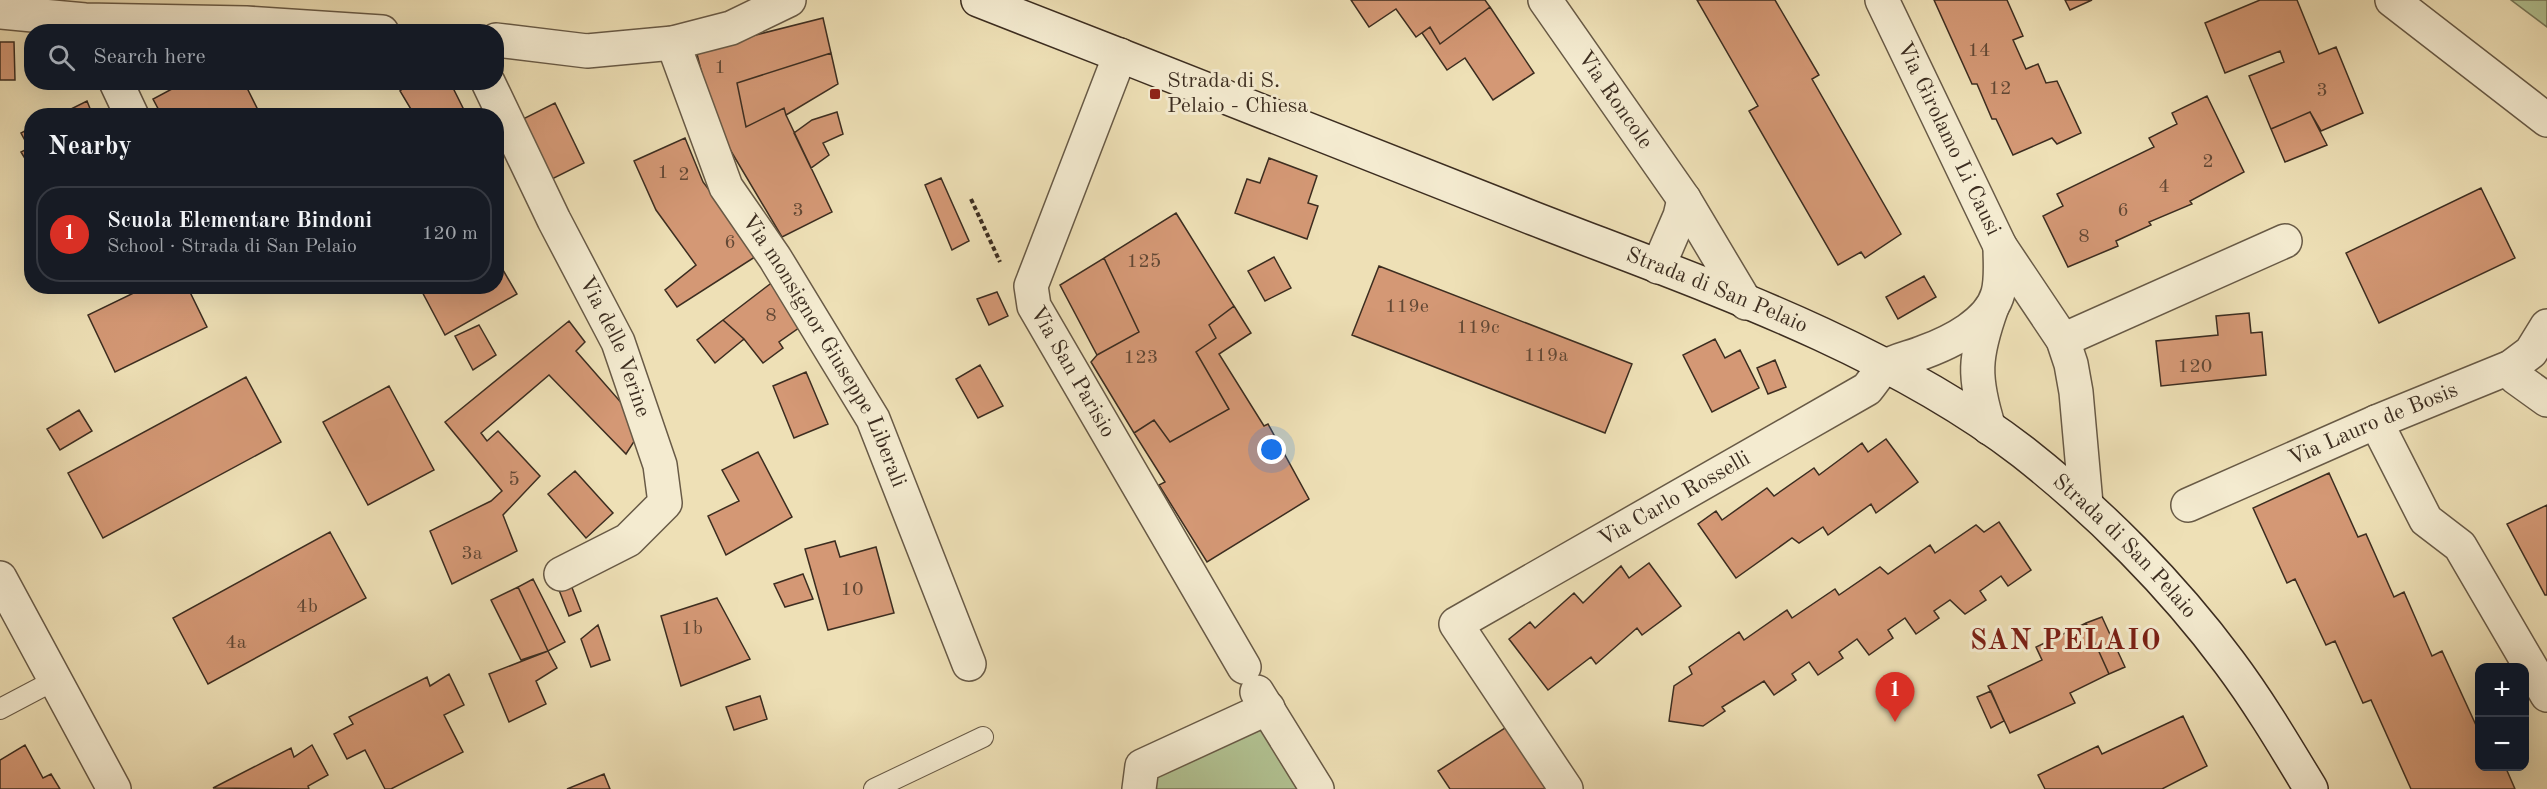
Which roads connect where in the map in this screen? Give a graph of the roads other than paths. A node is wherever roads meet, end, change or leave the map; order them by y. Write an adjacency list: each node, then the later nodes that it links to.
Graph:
1 (789, 0): 11 (street)
2 (978, 0): 12 (street, Strada di San Pelaio)
3 (1545, 0): 19 (street, Via Roncole)
4 (1882, 0): 21 (street, Via Girolamo Li Causi)
5 (2392, 0): 18 (street)
6 (0, 12): 7 (street)
7 (75, 24)
8 (193, 24): 9 (street)
9 (261, 24)
10 (504, 41): 11 (street)
11 (673, 43): 36 (street, Via monsignor Giuseppe Liberali)
12 (1120, 55): 22 (street, Strada di San Pelaio); 38 (street, Via San Parisio)
13 (120, 90): 15 (street)
14 (492, 90): 16 (street, Via delle Verine)
15 (128, 108)
16 (500, 108)
17 (504, 115): 34 (street, Via delle Verine)
18 (2547, 120)
19 (1684, 199): 22 (street); 23 (street, Via Roncole)
20 (2285, 241): 26 (street)
21 (2000, 246): 24 (street, Via Girolamo Li Causi); 26 (street, Via Girolamo Li Causi)
22 (1658, 267): 23 (street, Strada di San Pelaio)
23 (1746, 303): 27 (street, Strada di San Pelaio)
24 (1992, 307): 27 (street); 31 (street, Via Girolamo Li Causi)
25 (2547, 326): 28 (street, Via Lauro de Bosis)
26 (2063, 340): 32 (street, Via Girolamo Li Causi)
27 (1886, 366): 31 (street, Strada di San Pelaio); 46 (street, Via Carlo Rosselli)
28 (2511, 366): 29 (street); 30 (street, Via Lauro de Bosis)
29 (2547, 400)
30 (2376, 422): 33 (street, Via Lauro de Bosis); 39 (street)
31 (1989, 428): 32 (street, Strada di San Pelaio)
32 (2086, 504): 47 (street, Strada di San Pelaio)
33 (2188, 505)
34 (561, 574)
35 (0, 578): 37 (street)
36 (969, 664)
37 (55, 680): 40 (lane); 42 (street)
38 (1256, 689): 44 (street); 45 (street, Via San Parisio)
39 (2547, 695)
40 (0, 709)
41 (983, 737): 43 (lane)
42 (114, 789)
43 (874, 789)
44 (1139, 789)
45 (1317, 789)
46 (1566, 789)
47 (2311, 789)

